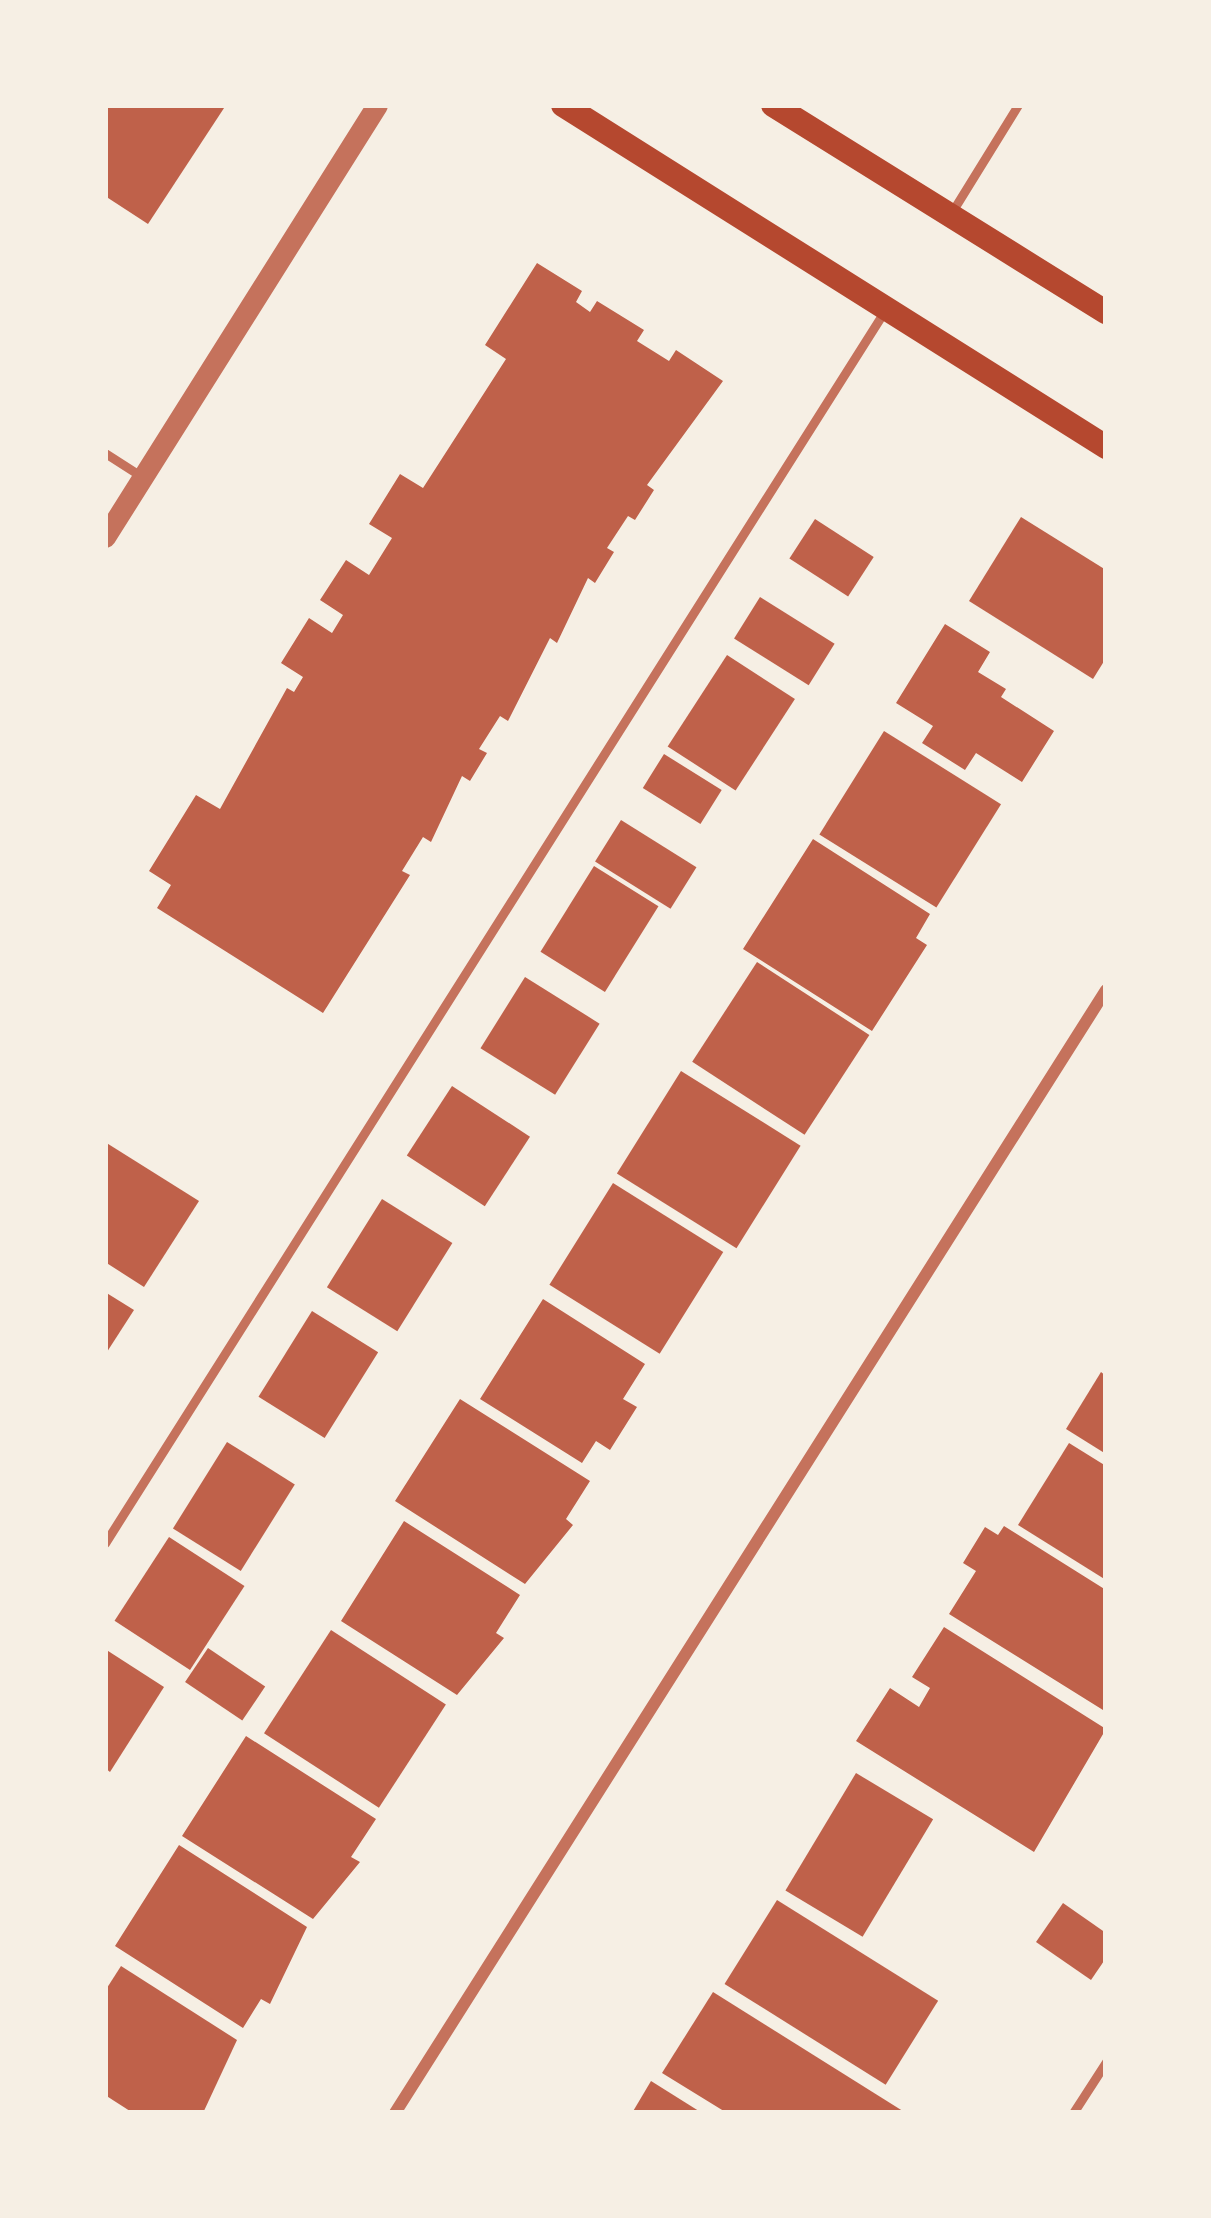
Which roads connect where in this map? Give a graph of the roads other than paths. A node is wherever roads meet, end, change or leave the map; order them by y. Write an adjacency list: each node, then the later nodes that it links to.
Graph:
1 (376, 105): 10 (street)
2 (563, 105): 6 (main road)
3 (773, 105): 5 (main road)
4 (1018, 105): 5 (lane)
5 (950, 214): 7 (main road)
6 (887, 308): 8 (main road); 13 (lane)
7 (1106, 312)
8 (1106, 447)
9 (105, 453): 10 (lane)
10 (142, 477): 11 (street)
11 (105, 537)
12 (1106, 990): 15 (street)
13 (105, 1543)
14 (1106, 2062): 16 (lane)
15 (395, 2113)
16 (1073, 2113)

